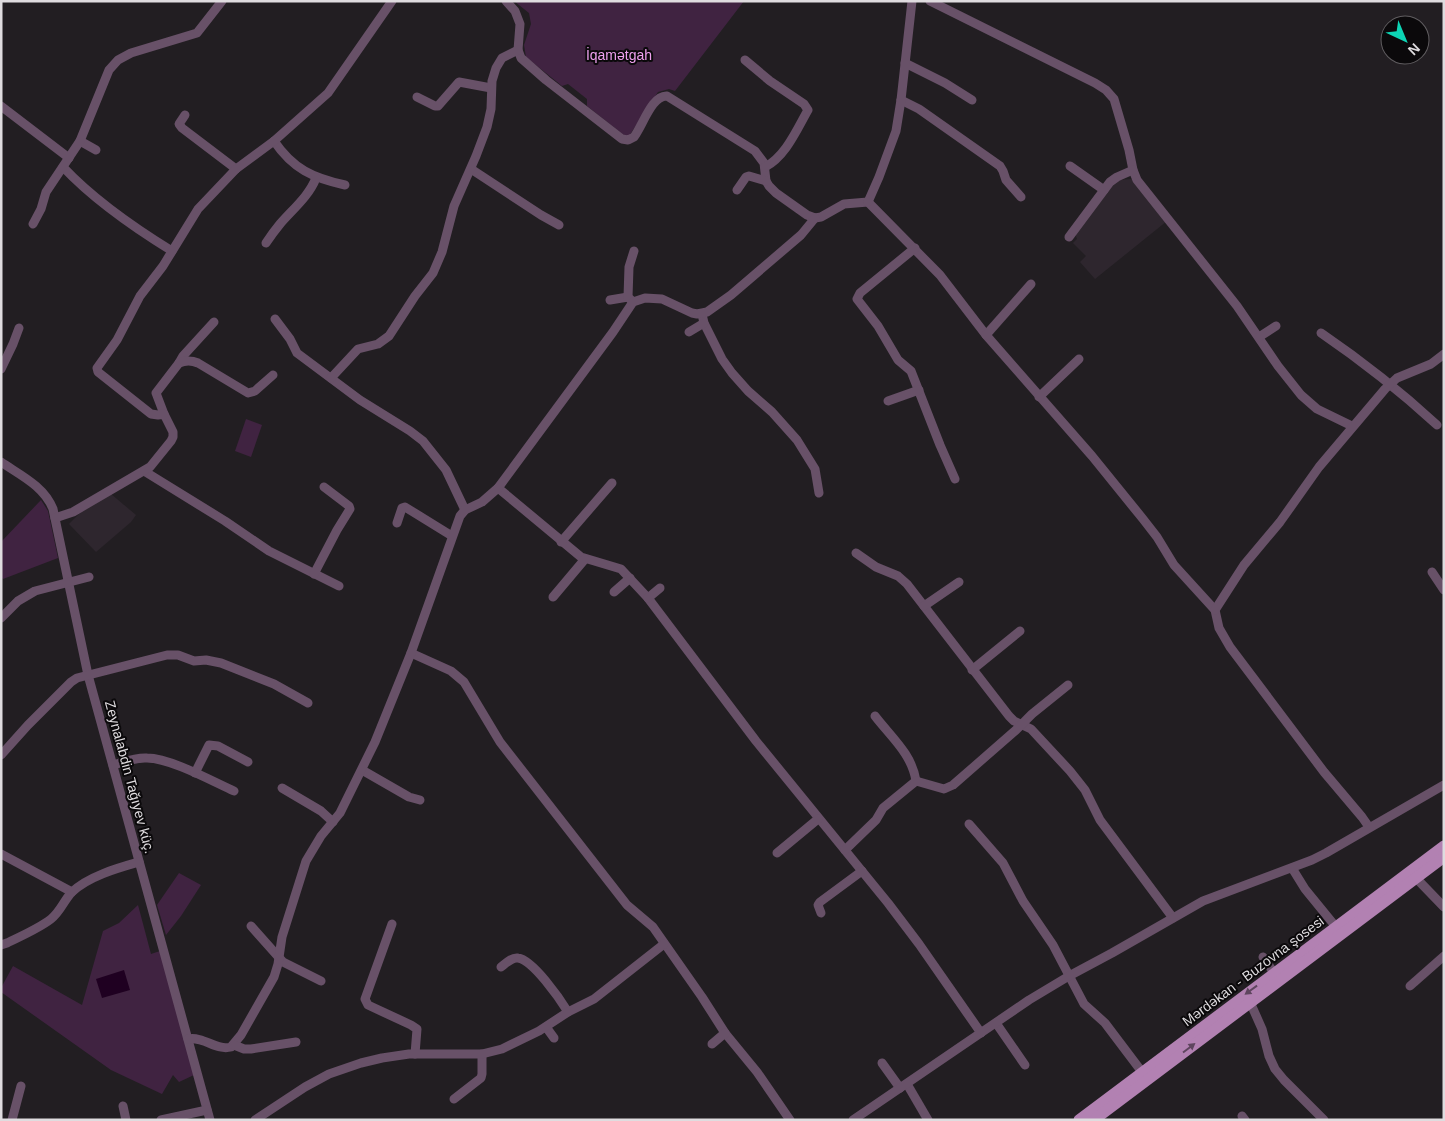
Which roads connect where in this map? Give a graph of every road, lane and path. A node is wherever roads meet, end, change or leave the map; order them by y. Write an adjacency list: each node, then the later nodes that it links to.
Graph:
1 (222, 1): 15 (street)
2 (392, 1): 16 (street)
3 (506, 1): 6 (street)
4 (912, 1): 8 (street)
5 (930, 1): 24 (street)
6 (518, 50): 9 (street); 21 (street)
7 (745, 60): 21 (street)
8 (905, 63): 11 (street); 12 (street)
9 (491, 88): 10 (street); 23 (street)
10 (417, 97)
11 (901, 100): 30 (street); 31 (street)
12 (972, 100)
13 (1, 106): 18 (street)
14 (185, 115): 22 (street)
15 (80, 141): 17 (street); 18 (street)
16 (274, 141): 22 (street); 25 (street)
17 (96, 150)
18 (69, 158): 20 (street)
19 (1070, 166): 29 (street)
20 (63, 167): 33 (street); 38 (street)
21 (766, 167): 26 (street)
22 (236, 169): 38 (street)
23 (471, 169): 34 (street); 57 (street)
24 (1133, 170): 29 (street); 51 (street)
25 (316, 178): 27 (street); 36 (street)
26 (766, 181): 28 (street); 32 (street)
27 (345, 185)
28 (738, 190)
29 (1104, 190): 35 (street)
30 (1021, 197)
31 (868, 202): 32 (street); 37 (street)
32 (815, 218): 44 (street)
33 (33, 224)
34 (558, 225)
35 (1069, 237)
36 (266, 243)
37 (915, 248): 50 (street); 59 (street)
38 (172, 251): 62 (street)
39 (634, 251): 42 (street)
40 (1031, 284): 50 (street)
41 (610, 300): 42 (street)
42 (630, 300): 44 (street); 70 (street)
43 (275, 319): 57 (street)
44 (703, 319): 48 (street); 71 (street)
45 (214, 322): 54 (street)
46 (1276, 326): 51 (street)
47 (19, 328): 55 (street)
48 (689, 332)
49 (1320, 333): 58 (street)
50 (986, 335): 60 (street)
51 (1258, 337): 64 (street)
52 (1444, 354): 58 (street)
53 (1079, 359): 60 (street)
54 (179, 363): 56 (street); 62 (street)
55 (1, 369)
56 (273, 375)
57 (330, 378): 72 (street)
58 (1390, 383): 63 (street); 64 (street)
59 (919, 390): 61 (street); 67 (street)
60 (1039, 397): 92 (street)
61 (888, 402)
62 (164, 414): 66 (street)
63 (1437, 425)
64 (1352, 426): 92 (street)
65 (1, 462): 73 (street, Zeynalabdin Tağıyev küç.)
66 (144, 471): 73 (street); 80 (street)
67 (955, 479)
68 (612, 483): 76 (street)
69 (324, 487): 80 (street)
70 (498, 488): 72 (street); 76 (street)
71 (819, 493)
72 (465, 510): 75 (street)
73 (55, 518): 83 (street, Zeynalabdin Tağıyev küç.)
74 (398, 523): 75 (street)
75 (452, 536): 95 (street)
76 (561, 542): 78 (street)
77 (856, 553): 91 (street)
78 (585, 559): 82 (street); 89 (street)
79 (1432, 572): 87 (street)
80 (314, 574): 85 (street)
81 (89, 577): 83 (street)
82 (630, 578): 88 (street); 90 (street)
83 (68, 582): 93 (street); 97 (street, Zeynalabdin Tağıyev küç.)
84 (959, 582): 91 (street)
85 (339, 586)
86 (660, 588): 90 (street)
87 (1444, 590)
88 (614, 592)
89 (553, 597)
90 (648, 598): 112 (street)
91 (924, 606): 96 (street)
92 (1215, 610): 115 (street)
93 (1, 618)
94 (1020, 631): 96 (street)
95 (411, 653): 105 (street); 132 (street)
96 (972, 670): 101 (street)
97 (88, 675): 99 (street); 102 (street); 104 (street, Zeynalabdin Tağıyev küç.)
98 (1068, 685): 101 (street)
99 (308, 703)
100 (876, 716): 107 (street)
101 (1020, 725): 107 (street); 128 (street)
102 (1, 755)
103 (248, 762): 106 (street)
104 (113, 765): 106 (street); 121 (street, Zeynalabdin Tağıyev küç.)
105 (362, 770): 111 (street); 113 (street)
106 (195, 773): 110 (street)
107 (916, 781): 117 (street)
108 (1444, 784): 115 (street)
109 (282, 788): 113 (street)
110 (234, 792)
111 (420, 800)
112 (818, 819): 117 (street); 118 (street)
113 (334, 822): 136 (street)
114 (969, 824): 139 (street)
115 (1369, 828): 122 (street)
116 (1444, 846): 131 (main road, Mərdəkan - Buzovna şosesi)
117 (845, 850): 123 (street)
118 (777, 853)
119 (1, 854): 125 (street)
120 (1444, 857): 124 (main road, Mərdəkan - Buzovna şosesi)
121 (139, 862): 125 (street); 149 (street, Zeynalabdin Tağıyev küç.)
122 (1292, 868): 128 (street); 131 (street)
123 (862, 871): 127 (street); 146 (street)
124 (1416, 878): 126 (street); 142 (main road, Mərdəkan - Buzovna şosesi)
125 (72, 892): 133 (street)
126 (1444, 907)
127 (821, 913)
128 (1173, 918): 139 (street)
129 (392, 924): 153 (street)
130 (251, 926): 136 (street)
131 (1336, 927): 138 (main road, Mərdəkan - Buzovna şosesi)
132 (664, 944): 143 (street); 147 (street)
133 (1, 945)
134 (1444, 956): 141 (street)
135 (1263, 957): 138 (street)
136 (279, 959): 140 (street); 152 (street)
137 (501, 967): 143 (street)
138 (1274, 973): 157 (main road, Mərdəkan - Buzovna şosesi, one-way to 157)
139 (1069, 976): 144 (street); 157 (street)
140 (321, 980)
141 (1410, 986)
142 (1250, 1002): 172 (main road, Mərdəkan - Buzovna şosesi, one-way to 142); 173 (street)
143 (568, 1012): 145 (street)
144 (996, 1023): 146 (street); 156 (street)
145 (546, 1027): 148 (street); 154 (street)
146 (981, 1033): 159 (street)
147 (724, 1034): 151 (street); 168 (street)
148 (554, 1038)
149 (188, 1039): 152 (street); 162 (street, Zeynalabdin Tağıyev küç.)
150 (296, 1042): 152 (street)
151 (712, 1044)
152 (234, 1045)
153 (415, 1054): 154 (street); 167 (street)
154 (482, 1054): 160 (street)
155 (882, 1063): 159 (street)
156 (1025, 1065)
157 (1142, 1072): 171 (main road, Mərdəkan - Buzovna şosesi)
158 (21, 1086): 163 (street)
159 (904, 1086): 169 (street); 170 (street)
160 (454, 1099)
161 (123, 1106): 164 (street)
162 (208, 1110): 165 (street); 166 (street, Zeynalabdin Tağıyev küç.)
163 (12, 1120)
164 (126, 1120)
165 (161, 1120)
166 (210, 1120)
167 (255, 1120)
168 (790, 1120)
169 (853, 1120)
170 (928, 1120)
171 (1079, 1120)
172 (1094, 1120)
173 (1324, 1120)

